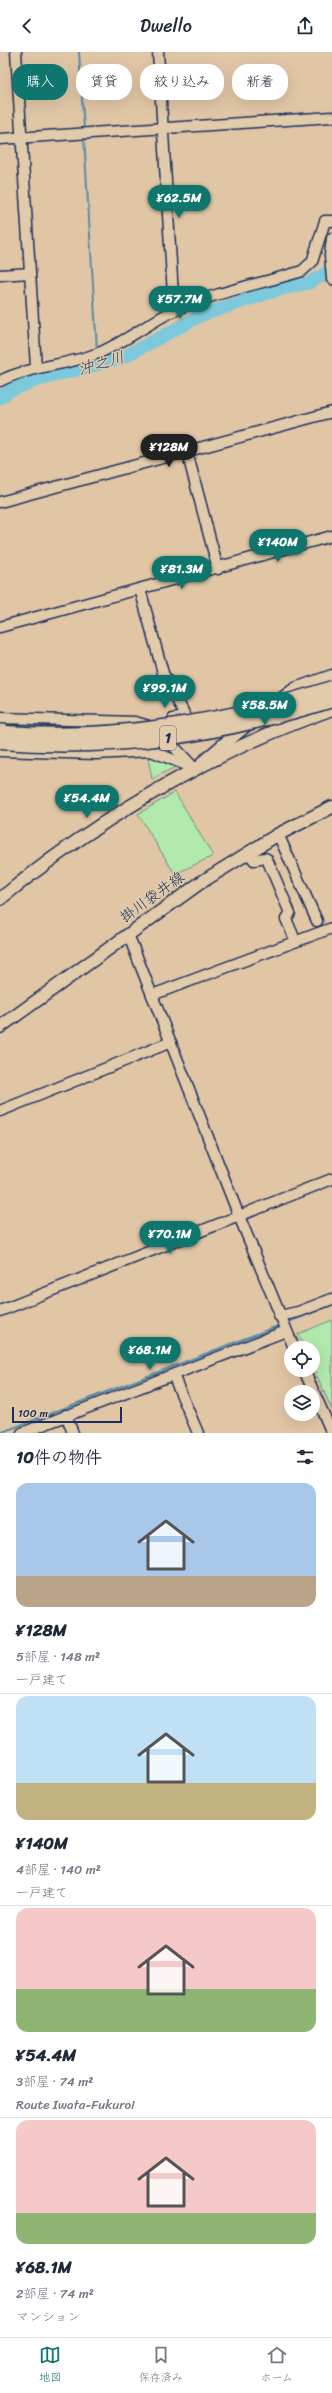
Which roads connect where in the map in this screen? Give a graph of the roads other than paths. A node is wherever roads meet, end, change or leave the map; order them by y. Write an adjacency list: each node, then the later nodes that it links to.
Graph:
1 (16, 52): 5 (street)
2 (158, 52): 4 (street)
3 (332, 117): 4 (street)
4 (163, 128): 5 (street); 12 (street)
5 (22, 137): 6 (street); 9 (street)
6 (0, 138)
7 (332, 221): 12 (street)
8 (332, 238): 11 (street)
9 (30, 273): 10 (street); 13 (street)
10 (0, 275)
11 (332, 279)
12 (174, 311): 13 (street)
13 (36, 368): 14 (street)
14 (0, 381)
15 (332, 412): 16 (street)
16 (187, 452): 17 (street); 19 (street)
17 (0, 502)
18 (332, 536): 19 (street)
19 (218, 569): 20 (street)
20 (140, 589): 21 (street); 27 (street)
21 (0, 627)
22 (332, 676): 31 (main road)
23 (332, 688): 28 (highway, 1, bridge)
24 (332, 700): 29 (highway, 1, bridge)
25 (332, 709): 31 (main road)
26 (0, 718): 27 (street)
27 (150, 726): 31 (street)
28 (0, 732)
29 (0, 742)
30 (0, 751): 31 (street)
31 (195, 769): 35 (main road)
32 (332, 807): 33 (main road, 掛川袋井線)
33 (278, 834): 34 (main road, 掛川袋井線); 36 (street)
34 (249, 852): 38 (main road, 掛川袋井線); 39 (street)
35 (0, 899)
36 (317, 921)
37 (332, 928): 40 (street)
38 (128, 934): 40 (street); 41 (main road, 掛川袋井線)
39 (293, 935)
40 (152, 995): 42 (street)
41 (0, 1027)
42 (171, 1042): 43 (street); 45 (street)
43 (0, 1111)
44 (332, 1179): 45 (street)
45 (239, 1216): 47 (street); 48 (street)
46 (332, 1298): 48 (street)
47 (0, 1311)
48 (279, 1317): 49 (street)
49 (285, 1330): 50 (street); 51 (street)
50 (290, 1341)
51 (173, 1374): 53 (street); 56 (street)
52 (307, 1377): 57 (street)
53 (66, 1416): 54 (street); 55 (street)
54 (22, 1433)
55 (73, 1433)
56 (198, 1433)
57 (332, 1433)

